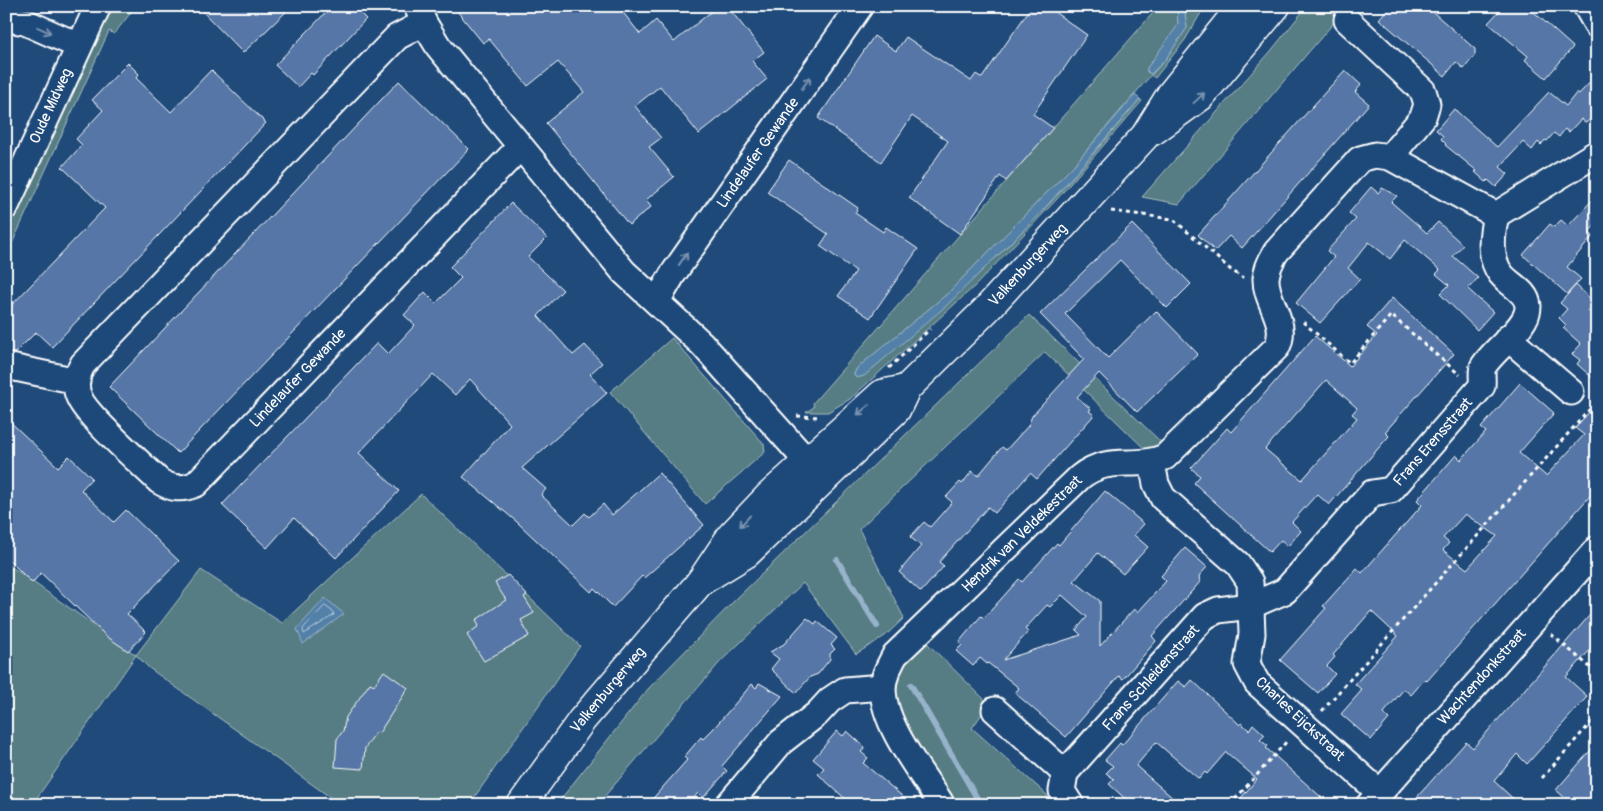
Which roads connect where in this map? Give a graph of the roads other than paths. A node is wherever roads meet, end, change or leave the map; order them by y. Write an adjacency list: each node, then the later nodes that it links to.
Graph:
1 (98, 6): 10 (street, Oude Midweg)
2 (860, 6): 17 (street, Lindelaufer Gewande, one-way to 2)
3 (1242, 6): 11 (main road, Valkenburgerweg)
4 (1276, 6): 11 (main road, Valkenburgerweg, one-way to 4)
5 (1586, 6): 9 (street)
6 (420, 15): 12 (street); 20 (street)
7 (6, 19): 10 (street, one-way to 10)
8 (1348, 20): 14 (street)
9 (1597, 25)
10 (79, 46): 15 (street, Oude Midweg)
11 (1145, 136): 23 (main road, Valkenburgerweg)
12 (520, 147): 17 (street); 20 (street, Lindelaufer Gewande)
13 (1597, 153): 16 (street)
14 (1390, 157): 16 (street); 22 (street)
15 (6, 206)
16 (1496, 214): 18 (street, Frans Erensstraat)
17 (657, 301): 23 (street)
18 (1508, 338): 21 (street); 25 (street, Frans Erensstraat)
19 (6, 366): 20 (street)
20 (76, 381)
21 (1571, 392)
22 (1152, 462): 25 (street, Charles Eijckstraat); 26 (street, Hendrik van Veldekestraat)
23 (815, 470): 30 (main road, Valkenburgerweg)
24 (1597, 549): 29 (street, Wachtendonkstraat)
25 (1250, 606): 28 (street, Frans Schleidenstraat); 29 (street, Charles Eijckstraat)
26 (883, 687): 31 (street); 32 (street, Hendrik van Veldekestraat)
27 (995, 710): 28 (street)
28 (1065, 773): 33 (street)
29 (1374, 798)
30 (521, 805)
31 (728, 805)
32 (942, 805)
33 (1071, 805)

